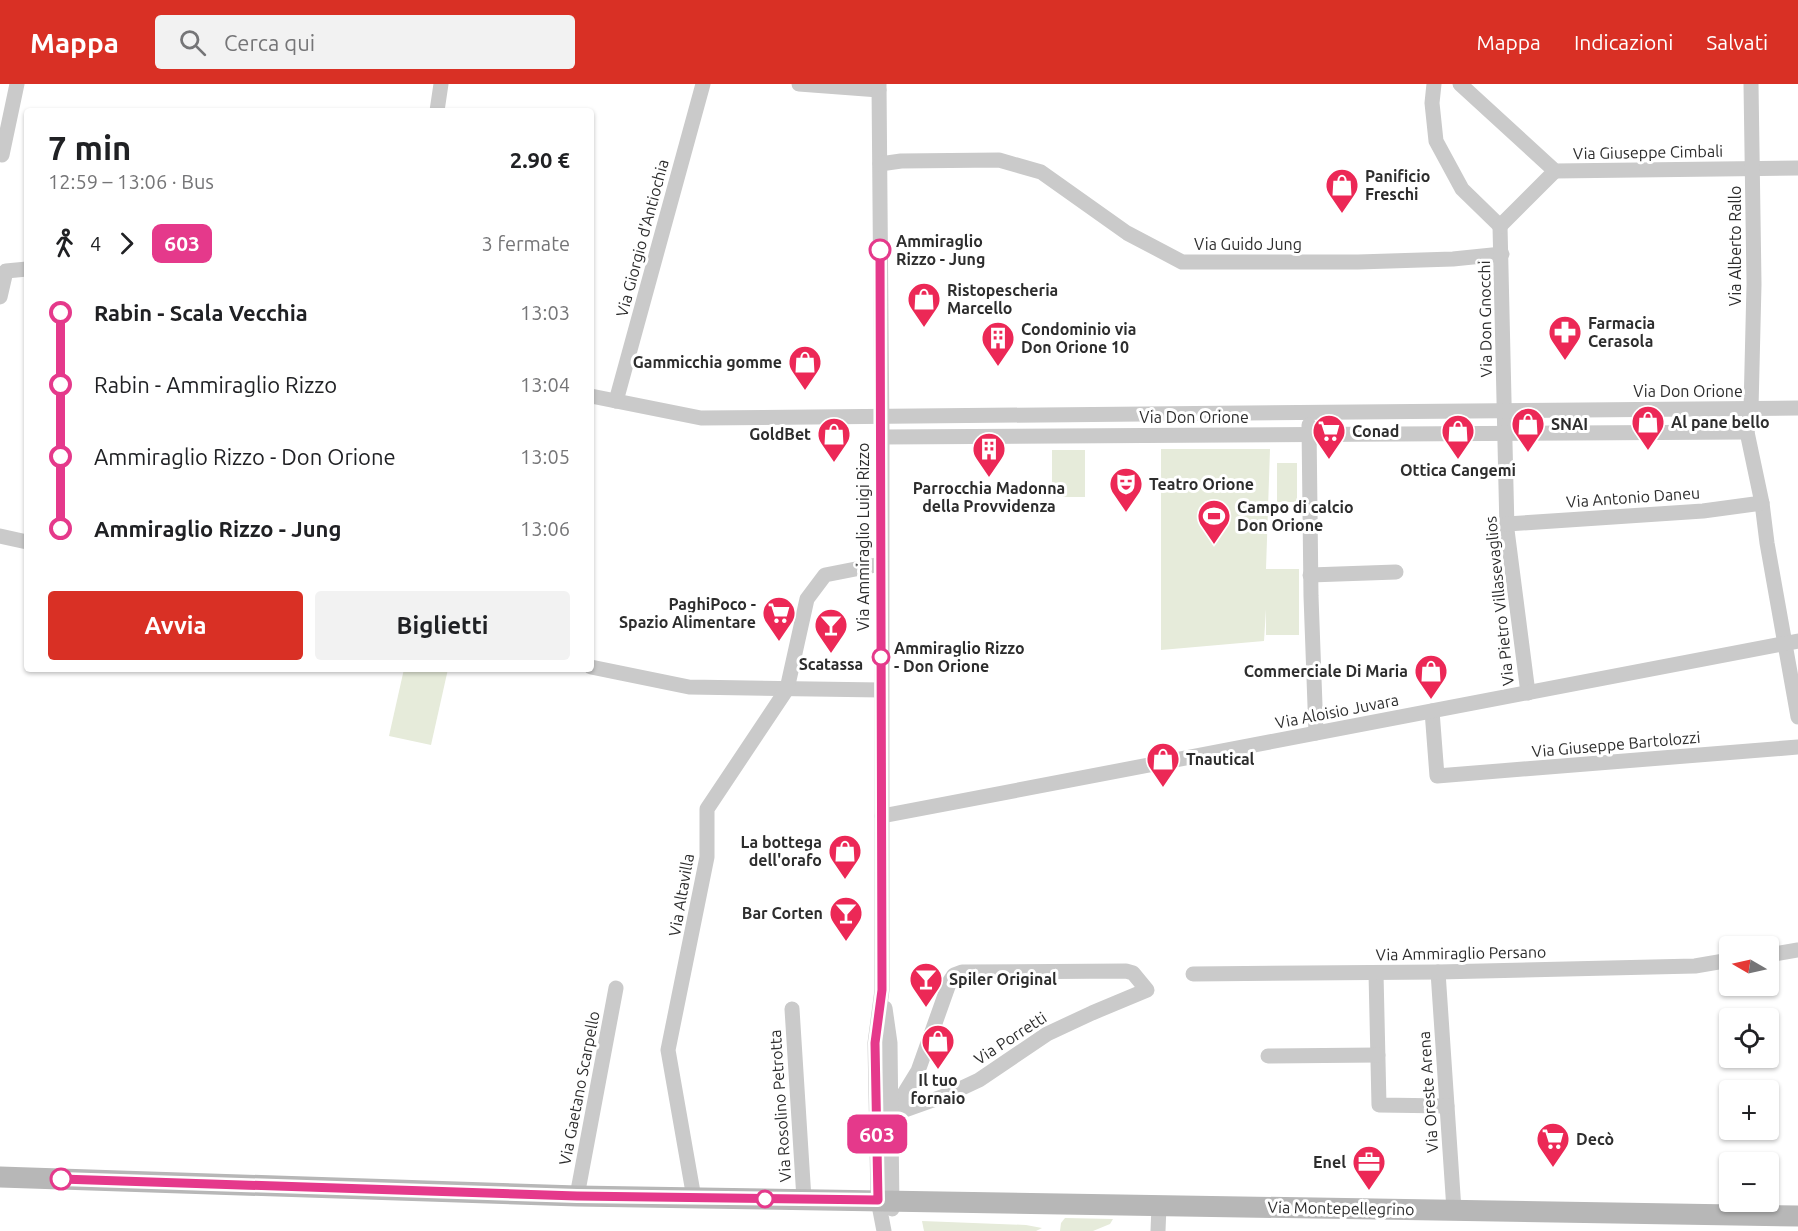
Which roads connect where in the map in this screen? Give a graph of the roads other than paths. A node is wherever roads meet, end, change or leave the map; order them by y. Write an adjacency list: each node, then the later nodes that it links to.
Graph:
1 (17, 84): 11 (street)
2 (441, 84): 10 (street)
3 (703, 84): 21 (street, Via Giorgio d'Antiochia)
4 (807, 84): 8 (street)
5 (1434, 84): 16 (street)
6 (1460, 84): 15 (street, Via Giuseppe Cimbali)
7 (1751, 84): 13 (street, Via Alberto Rallo)
8 (841, 86): 9 (street)
9 (879, 87): 12 (street, Via Ammiraglio Luigi Rizzo)
10 (437, 108)
11 (2, 155)
12 (880, 164): 17 (street, Via Guido Jung); 26 (street, Via Ammiraglio Luigi Rizzo)
13 (1752, 168): 14 (street, Via Giuseppe Cimbali); 15 (street, Via Giuseppe Cimbali); 23 (street, Via Alberto Rallo)
14 (1798, 168)
15 (1555, 171): 16 (street)
16 (1500, 226): 17 (street, Via Don Gnocchi)
17 (1502, 254): 24 (street, Via Don Gnocchi)
18 (24, 269): 19 (street)
19 (0, 297)
20 (594, 397): 21 (street, Via Don Orione)
21 (616, 401): 26 (street, Via Don Orione)
22 (1798, 408): 23 (street, Via Don Orione)
23 (1751, 409): 24 (street, Via Don Orione); 27 (street, Via Alberto Rallo)
24 (1506, 410): 25 (street, Via Don Orione); 28 (street)
25 (1309, 413): 26 (street, Via Don Orione); 29 (street)
26 (881, 415): 30 (street, Via Ammiraglio Luigi Rizzo)
27 (1747, 432): 28 (street, Via Don Orione); 31 (street)
28 (1506, 433): 29 (street, Via Don Orione); 32 (street, Via Pietro Villasevaglios)
29 (1309, 435): 30 (street, Via Don Orione); 37 (street)
30 (882, 437): 35 (street, Via Ammiraglio Luigi Rizzo)
31 (1762, 502): 32 (street, Via Antonio Daneu); 38 (street)
32 (1507, 525): 42 (street, Via Pietro Villasevaglios)
33 (0, 536): 34 (street)
34 (24, 541)
35 (881, 564): 40 (street, Via Altavilla); 41 (street, Via Ammiraglio Luigi Rizzo)
36 (1396, 572): 37 (street)
37 (1310, 574): 45 (street)
38 (1792, 643): 42 (street, Via Aloisio Juvara); 44 (street)
39 (594, 668): 40 (street)
40 (787, 689): 41 (street); 63 (street, Via Altavilla)
41 (881, 690): 47 (street, Via Ammiraglio Luigi Rizzo)
42 (1528, 693): 43 (street, Via Aloisio Juvara)
43 (1432, 711): 45 (street, Via Aloisio Juvara); 46 (street, Via Giuseppe Bartolozzi)
44 (1798, 717)
45 (1316, 733): 47 (street, Via Aloisio Juvara)
46 (1798, 747)
47 (882, 816): 55 (street, Via Ammiraglio Luigi Rizzo)
48 (1798, 950): 49 (street)
49 (1779, 953)
50 (1719, 962): 51 (street, Via Ammiraglio Persano)
51 (1438, 972): 52 (street, Via Ammiraglio Persano); 59 (street, Via Oreste Arena)
52 (1376, 973): 53 (street, Via Ammiraglio Persano); 57 (street)
53 (1193, 974)
54 (616, 988): 62 (street, Via Gaetano Scarpello)
55 (882, 990): 60 (street, Via Ammiraglio Luigi Rizzo); 65 (street, Via Ammiraglio Luigi Rizzo)
56 (792, 1009): 64 (street, Via Rosolino Petrotta)
57 (1378, 1055): 58 (street); 59 (street)
58 (1268, 1056)
59 (1447, 1106): 67 (street, Via Oreste Arena)
60 (891, 1114): 60 (street, Via Porretti); 65 (street, Via Ammiraglio Luigi Rizzo)
61 (0, 1177): 62 (street, Via Montepellegrino)
62 (577, 1196): 63 (street, Via Montepellegrino)
63 (694, 1198): 64 (street, Via Montepellegrino)
64 (804, 1199): 65 (street, Via Montepellegrino)
65 (885, 1200): 66 (street, Via Montepellegrino); 70 (street); 71 (street)
66 (1159, 1206): 67 (street, Via Montepellegrino); 72 (street)
67 (1454, 1210): 69 (street, Via Montepellegrino)
68 (1798, 1216): 69 (street, Via Montepellegrino)
69 (1522, 1221)
70 (884, 1231)
71 (889, 1231)
72 (1158, 1231)

